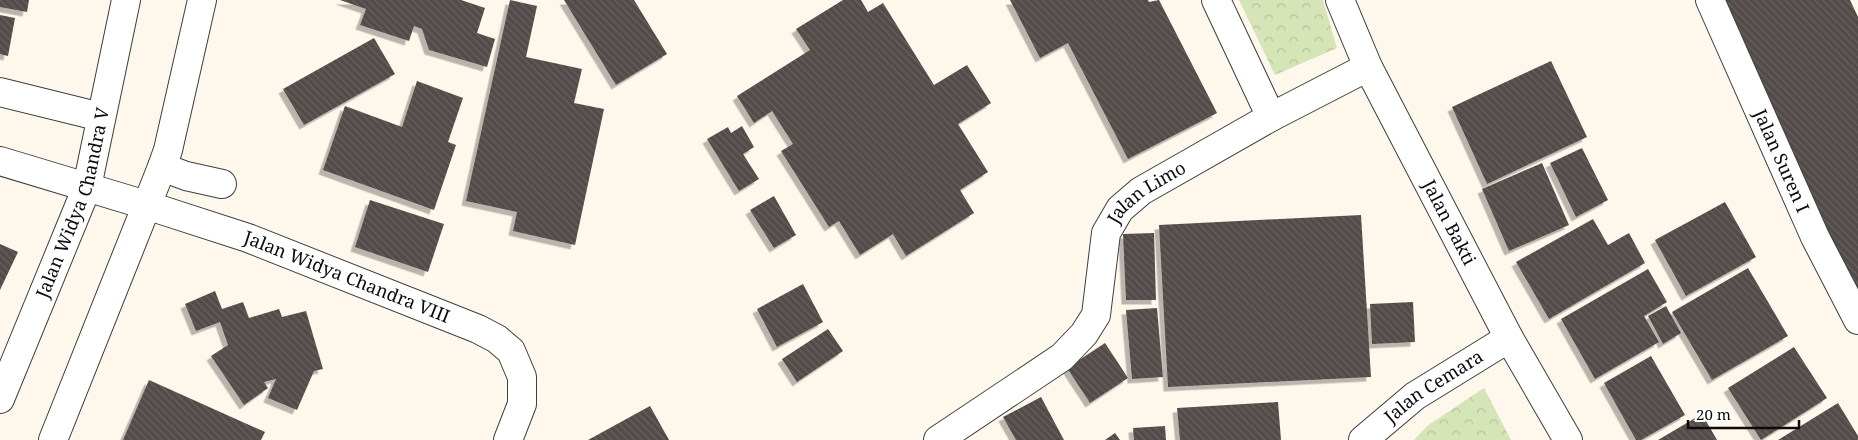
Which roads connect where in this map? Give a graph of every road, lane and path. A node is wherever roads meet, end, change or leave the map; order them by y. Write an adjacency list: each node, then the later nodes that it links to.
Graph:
1 (126, 0): 8 (street, Jalan Widya Chandra V)
2 (202, 0): 11 (street)
3 (1216, 0): 9 (street)
4 (1340, 0): 6 (street, Jalan Bakti)
5 (1710, 0): 15 (street, Jalan Suren I)
6 (1368, 66): 9 (street, Jalan Limo); 16 (street, Jalan Bakti)
7 (0, 92): 8 (street)
8 (101, 117): 13 (street, Jalan Widya Chandra V)
9 (1271, 117): 20 (street, Jalan Limo)
10 (0, 161): 13 (street, Jalan Widya Chandra VIII)
11 (162, 167): 12 (street); 14 (street)
12 (222, 184)
13 (87, 187): 14 (street, Jalan Widya Chandra VIII); 17 (street, Jalan Widya Chandra V)
14 (146, 205): 18 (street); 19 (street, Jalan Widya Chandra VIII)
15 (1858, 320)
16 (1509, 338): 21 (street, Jalan Cemara); 22 (street, Jalan Bakti)
17 (0, 399)
18 (53, 440)
19 (508, 440)
20 (938, 440)
21 (1363, 440)
22 (1568, 440)

